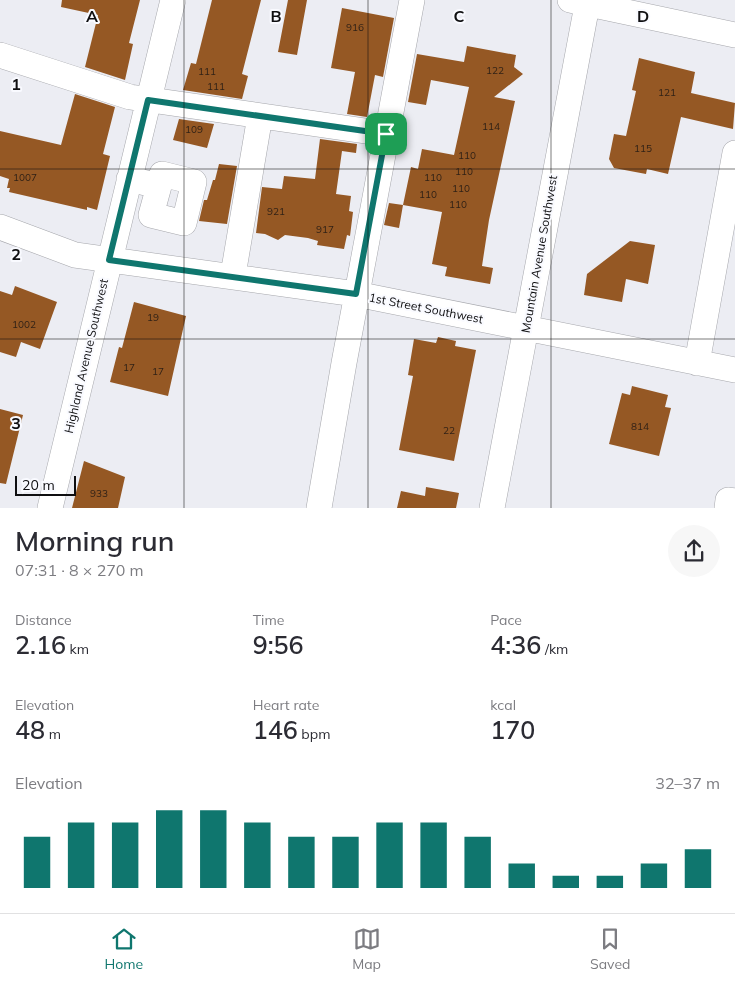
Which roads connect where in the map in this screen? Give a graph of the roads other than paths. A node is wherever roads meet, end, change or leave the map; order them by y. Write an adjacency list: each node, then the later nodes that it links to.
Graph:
1 (173, 0): 6 (street, Highland Avenue Southwest)
2 (412, 0): 8 (street)
3 (582, 1): 4 (street); 16 (street, Mountain Avenue Southwest)
4 (735, 35)
5 (0, 55): 6 (street)
6 (148, 100): 7 (street); 10 (street, Highland Avenue Southwest)
7 (260, 116): 8 (street); 14 (street)
8 (386, 134): 15 (street)
9 (735, 152): 17 (street)
10 (129, 179): 11 (street); 13 (street, Highland Avenue Southwest)
11 (159, 186)
12 (0, 227): 13 (street, 1st Street Southwest)
13 (109, 260): 14 (street, 1st Street Southwest); 20 (street, Highland Avenue Southwest)
14 (232, 275): 15 (street, 1st Street Southwest)
15 (356, 294): 16 (street, 1st Street Southwest); 21 (street)
16 (526, 328): 17 (street, 1st Street Southwest); 22 (street, Mountain Avenue Southwest)
17 (697, 363): 18 (street, 1st Street Southwest)
18 (735, 370)
19 (735, 501): 23 (street)
20 (50, 508)
21 (319, 508)
22 (492, 508)
23 (727, 508)

